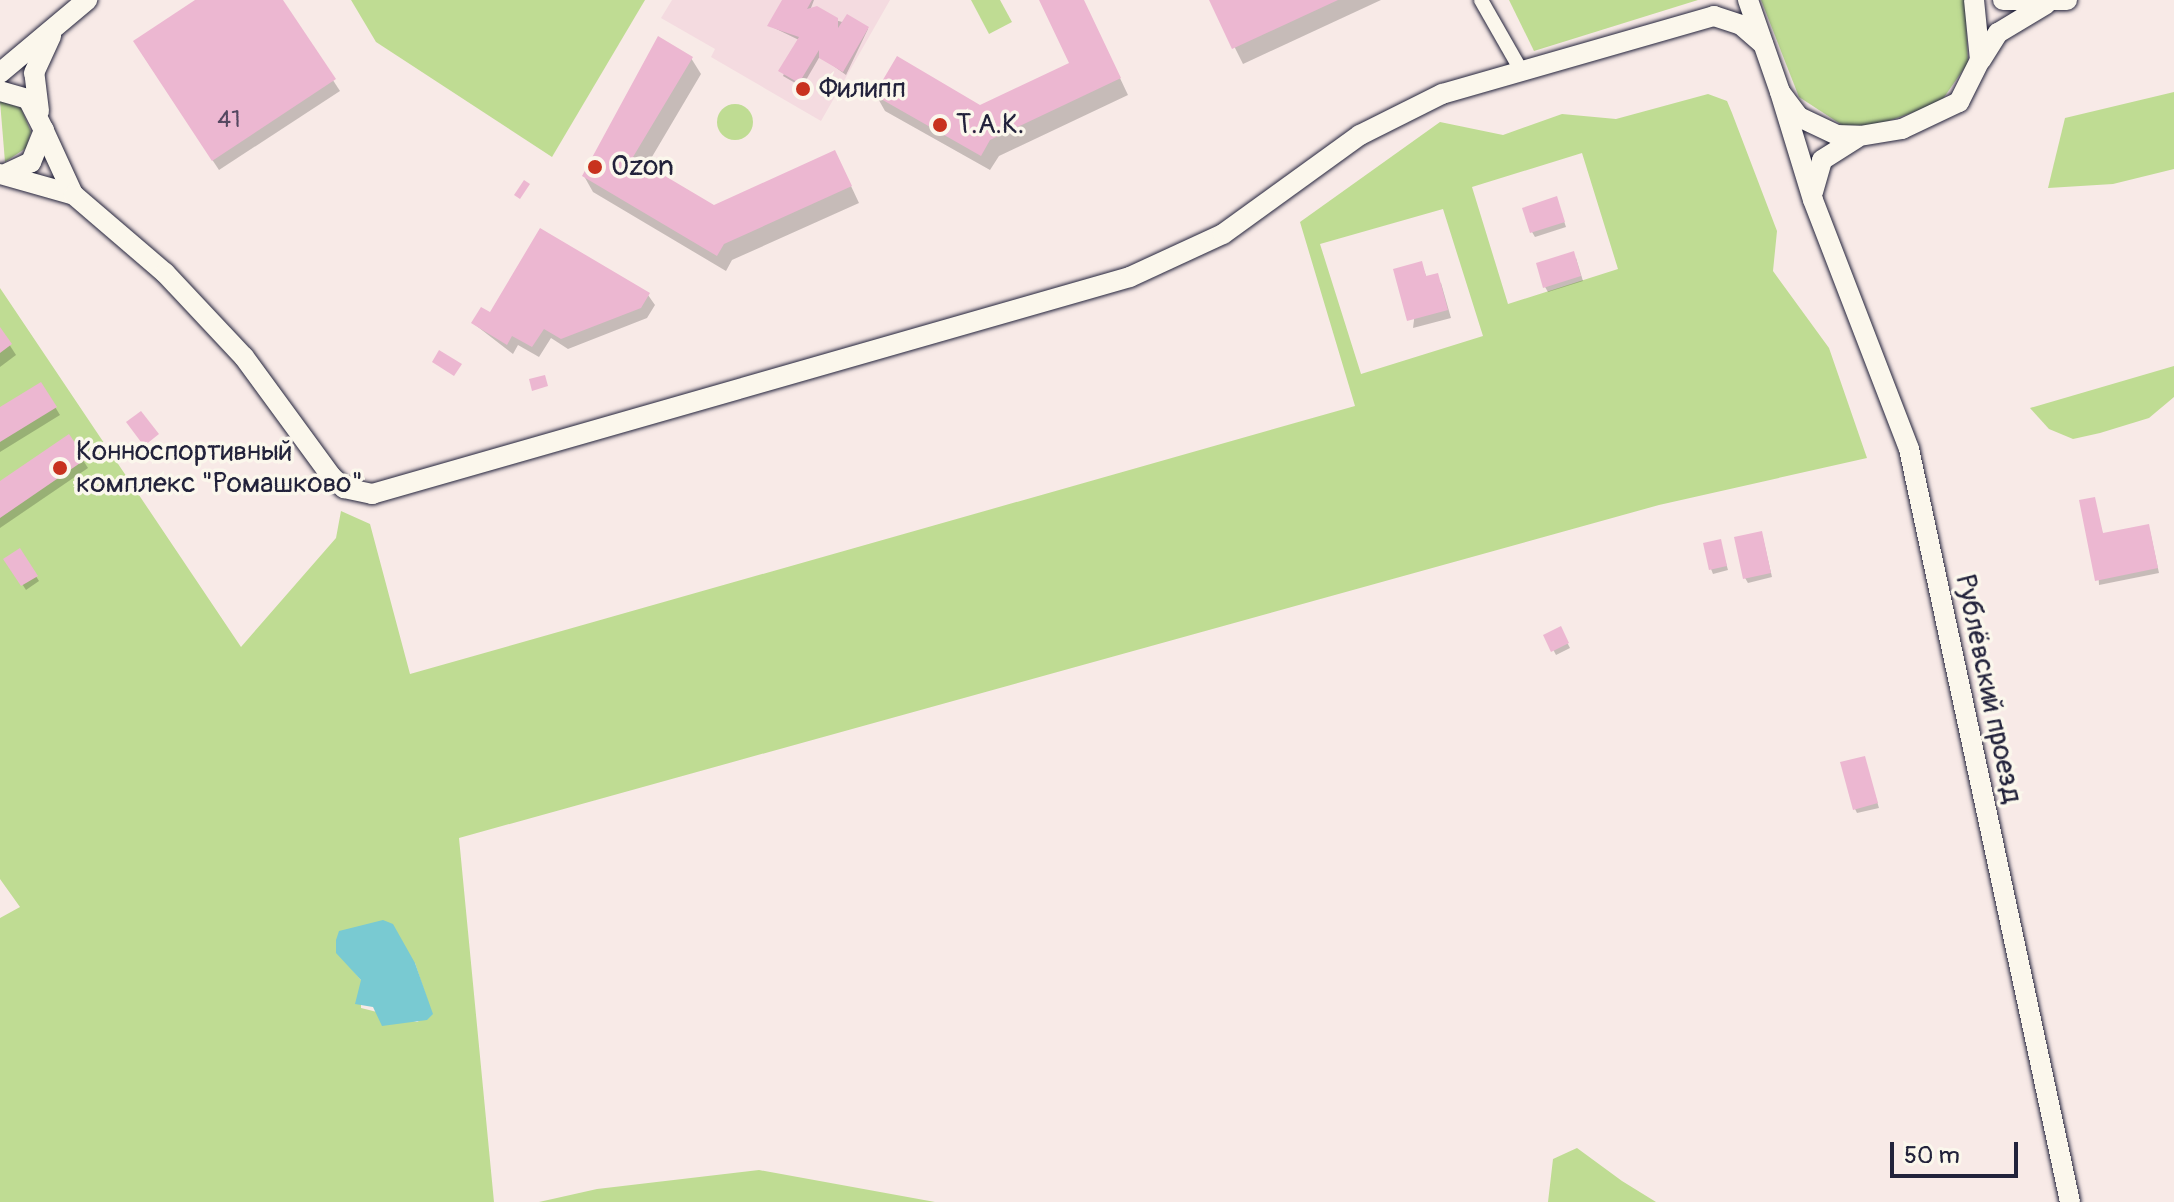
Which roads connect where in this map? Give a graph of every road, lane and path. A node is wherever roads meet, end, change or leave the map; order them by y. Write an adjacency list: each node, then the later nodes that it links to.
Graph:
1 (87, 0): 10 (street)
2 (1481, 0): 13 (street)
3 (1714, 0): 9 (street)
4 (1748, 0): 11 (street, Рублёвский проезд)
5 (1974, 0): 12 (street)
6 (2003, 0): 8 (street)
7 (2067, 0): 8 (street)
8 (2046, 4): 12 (street)
9 (1689, 20): 11 (street); 13 (street)
10 (53, 32): 14 (street); 17 (street)
11 (1763, 44): 16 (street, Рублёвский проезд)
12 (1980, 60): 18 (street)
13 (1521, 70): 20 (street)
14 (0, 73)
15 (0, 91): 17 (street)
16 (1780, 92): 18 (street); 21 (street, Рублёвский проезд)
17 (42, 124): 19 (street); 20 (street)
18 (1860, 136): 21 (street)
19 (0, 173): 20 (street)
20 (74, 195)
21 (1813, 200): 22 (street, Рублёвский проезд)
22 (2070, 1202)

